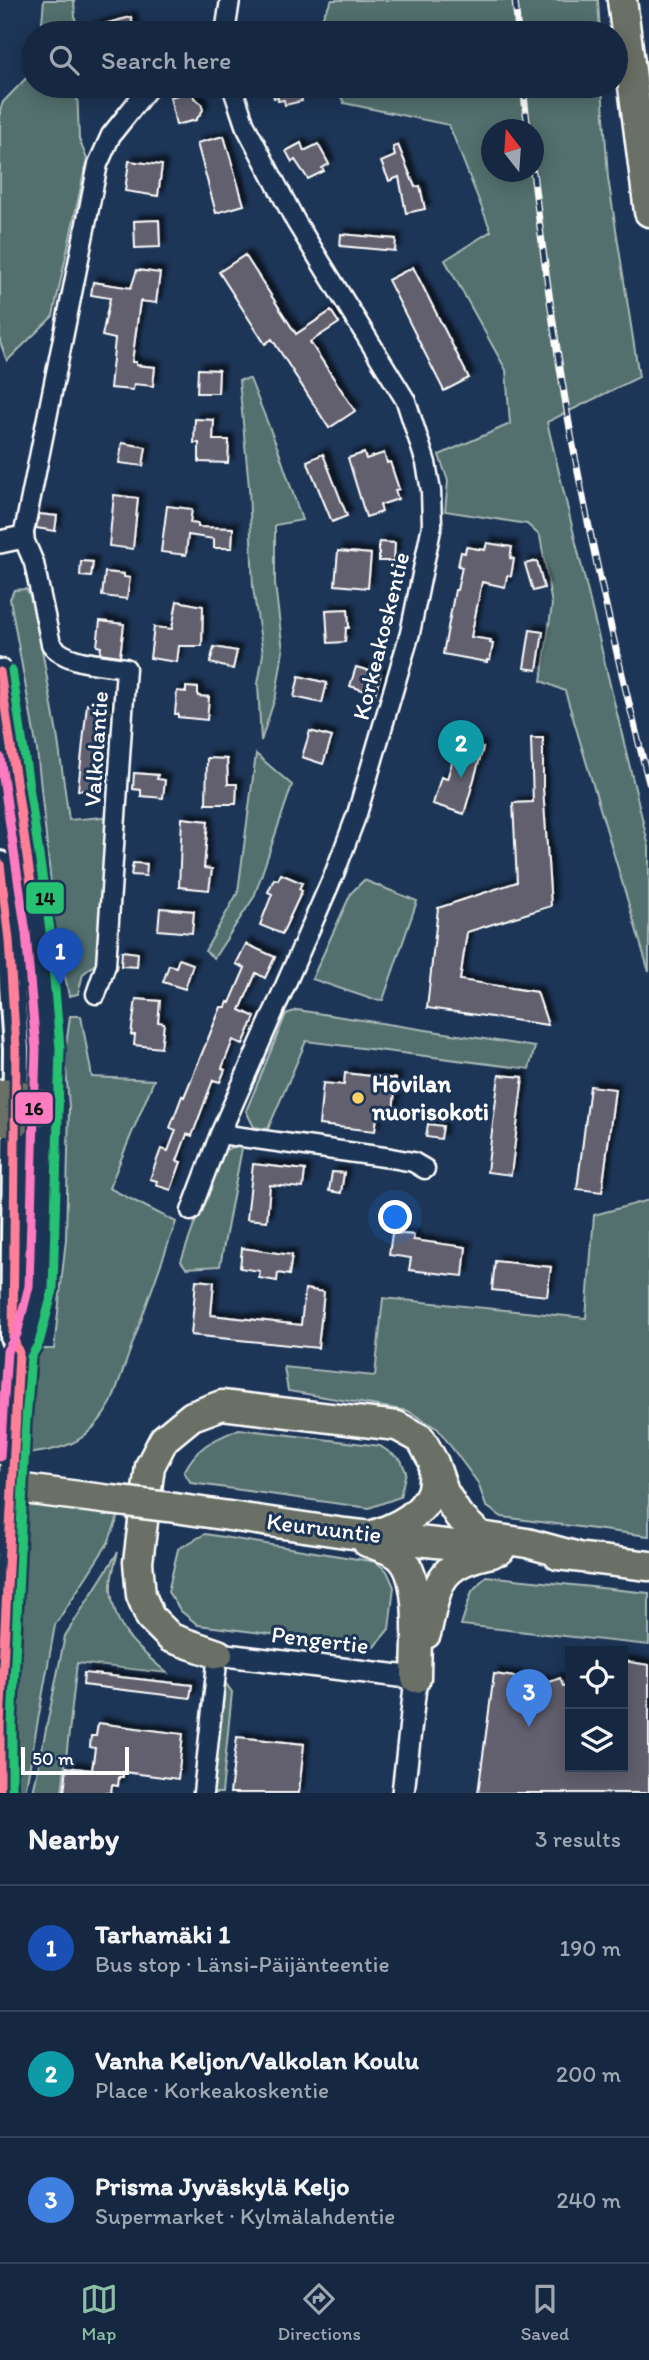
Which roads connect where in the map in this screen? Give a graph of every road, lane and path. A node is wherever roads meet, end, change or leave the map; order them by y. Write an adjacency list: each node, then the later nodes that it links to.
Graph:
1 (230, 0): 3 (street)
2 (622, 0): 4 (highway)
3 (225, 21)
4 (625, 21)
5 (628, 47): 8 (highway)
6 (140, 98): 9 (street)
7 (236, 98): 17 (street, Korkeakoskentie)
8 (649, 212)
9 (23, 537): 10 (street); 13 (street, Valkolantie)
10 (0, 542)
11 (0, 672): 15 (main road)
12 (0, 864): 14 (main road)
13 (96, 994)
14 (8, 1093): 15 (highway); 16 (main road)
15 (47, 1107): 16 (highway); 20 (main road)
16 (8, 1122): 20 (main road)
17 (220, 1134): 18 (street); 19 (street, Korkeakoskentie)
18 (425, 1168)
19 (191, 1211)
20 (19, 1353): 29 (main road, bridge)
21 (434, 1463): 23 (highway); 25 (highway); 27 (highway)
22 (0, 1486): 23 (highway, Keuruuntie, bridge)
23 (359, 1534): 24 (highway, Keuruuntie); 28 (highway)
24 (504, 1551): 25 (highway, Keuruuntie); 28 (highway)
25 (575, 1556): 26 (highway, Keuruuntie)
26 (649, 1566)
27 (218, 1654): 28 (street, Pengertie); 30 (street)
28 (416, 1678): 31 (street)
29 (0, 1793)
30 (203, 1793)
31 (403, 1793)

